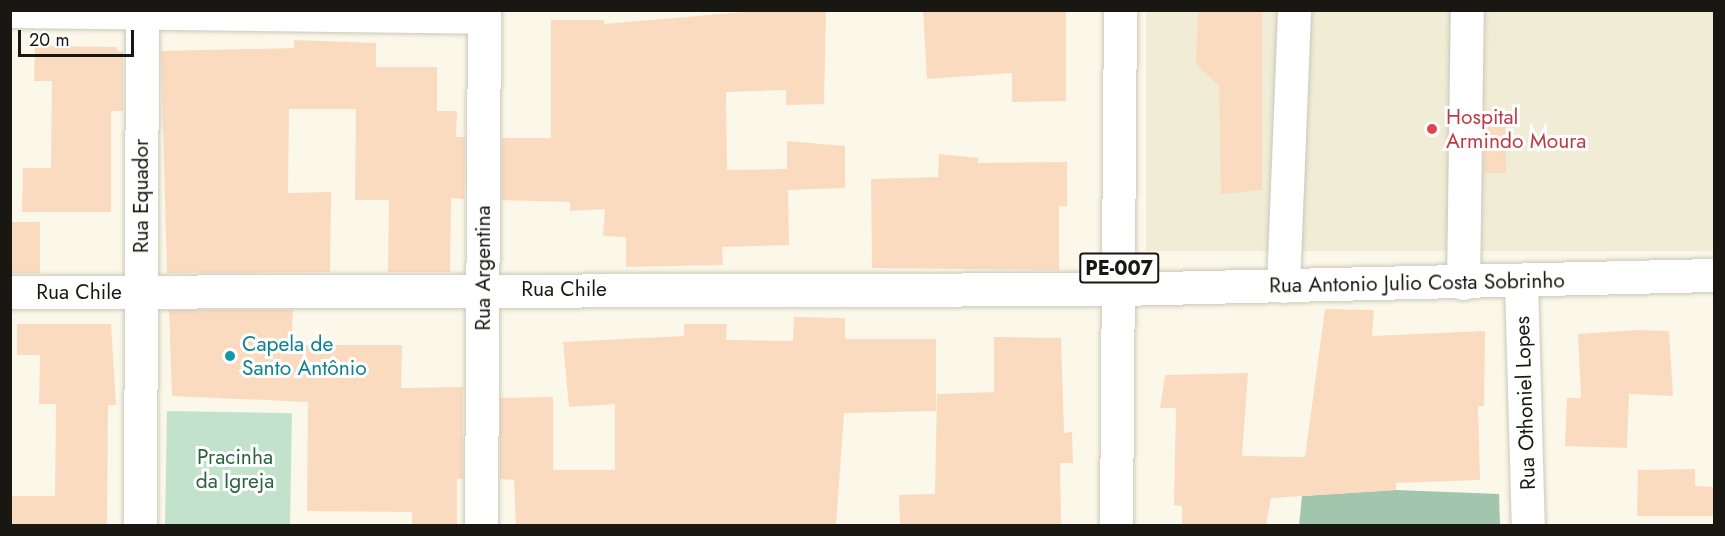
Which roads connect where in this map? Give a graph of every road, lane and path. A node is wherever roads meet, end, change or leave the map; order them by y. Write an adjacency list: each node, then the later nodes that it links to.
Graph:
1 (1120, 10): 12 (street, PE-007)
2 (1294, 10): 10 (street)
3 (1467, 10): 9 (street)
4 (10, 11): 5 (street)
5 (142, 11): 6 (street); 14 (street, Rua Equador)
6 (484, 14): 11 (street, Rua Argentina)
7 (1714, 275): 8 (street, Rua Antonio Julio Costa Sobrinho)
8 (1521, 281): 9 (street, Rua Antonio Julio Costa Sobrinho); 18 (street, Rua Othoniel Lopes)
9 (1463, 283): 10 (street, Rua Antonio Julio Costa Sobrinho)
10 (1283, 286): 12 (street, Rua Antonio Julio Costa Sobrinho)
11 (483, 288): 12 (street, Rua Chile); 14 (street, Rua Chile); 16 (street, Rua Argentina)
12 (1119, 289): 17 (street, PE-007)
13 (10, 292): 14 (street, Rua Chile)
14 (141, 292): 15 (street, Rua Equador)
15 (140, 525)
16 (481, 525)
17 (1116, 525)
18 (1528, 525)

